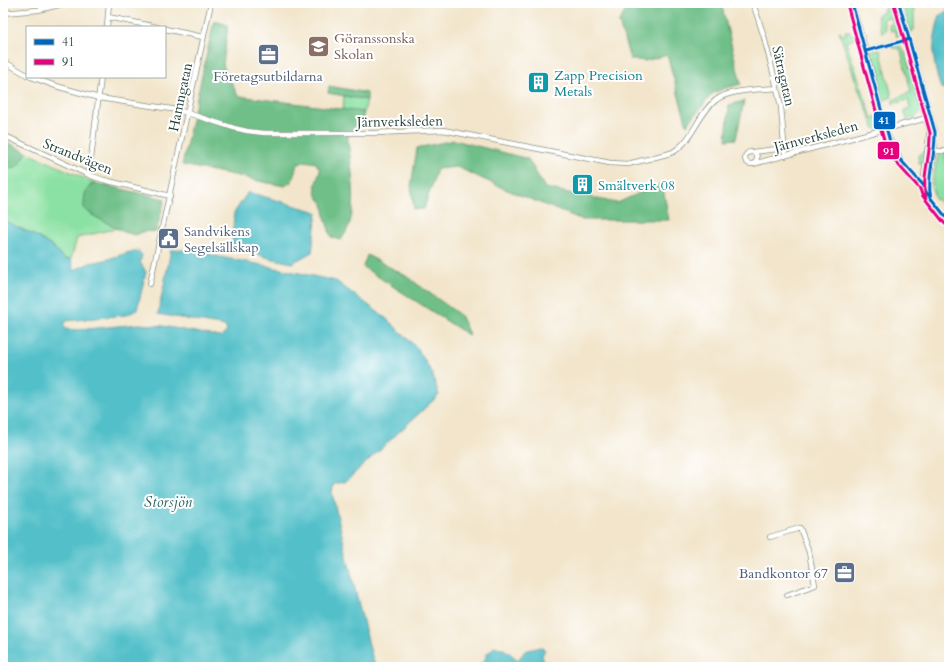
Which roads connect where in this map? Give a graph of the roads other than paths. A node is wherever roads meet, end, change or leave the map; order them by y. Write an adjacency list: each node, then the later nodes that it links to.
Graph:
1 (66, 3): 8 (street)
2 (109, 3): 9 (street)
3 (211, 3): 13 (street, Hamngatan)
4 (752, 3): 20 (street, Sätragatan)
5 (852, 3): 15 (street)
6 (895, 3): 14 (street)
7 (899, 3): 14 (street)
8 (3, 13)
9 (108, 16): 10 (street); 11 (street)
10 (107, 26)
11 (153, 26)
12 (166, 29): 13 (street)
13 (204, 37): 22 (street, Hamngatan)
14 (907, 40): 15 (street); 23 (street)
15 (866, 51): 24 (street)
16 (3, 61): 17 (street)
17 (26, 74)
18 (34, 78): 21 (street, Järnverksleden)
19 (101, 78): 21 (street)
20 (777, 88): 22 (street, Järnverksleden); 27 (street, Sätragatan)
21 (99, 98): 22 (street, Järnverksleden); 34 (street)
22 (188, 112): 36 (street, Hamngatan)
23 (928, 117): 28 (street); 29 (street); 32 (street, Järnverksleden, bridge)
24 (885, 126)
25 (886, 132): 35 (street)
26 (3, 135): 34 (street, Strandvägen)
27 (785, 148): 31 (street, Järnverksleden); 32 (street, Sätragatan)
28 (928, 151): 29 (street); 35 (street)
29 (935, 151): 30 (street); 37 (street)
30 (949, 151)
31 (753, 152): 33 (street, Järnverksleden); 33 (street)
32 (785, 156): 33 (street, Järnverksleden)
33 (753, 164)
34 (89, 175): 36 (street, Strandvägen)
35 (924, 186): 37 (street)
36 (170, 196): 39 (street, Hamngatan)
37 (930, 197): 38 (street)
38 (949, 221)
39 (150, 284)
40 (770, 537): 41 (street)
41 (786, 595)

